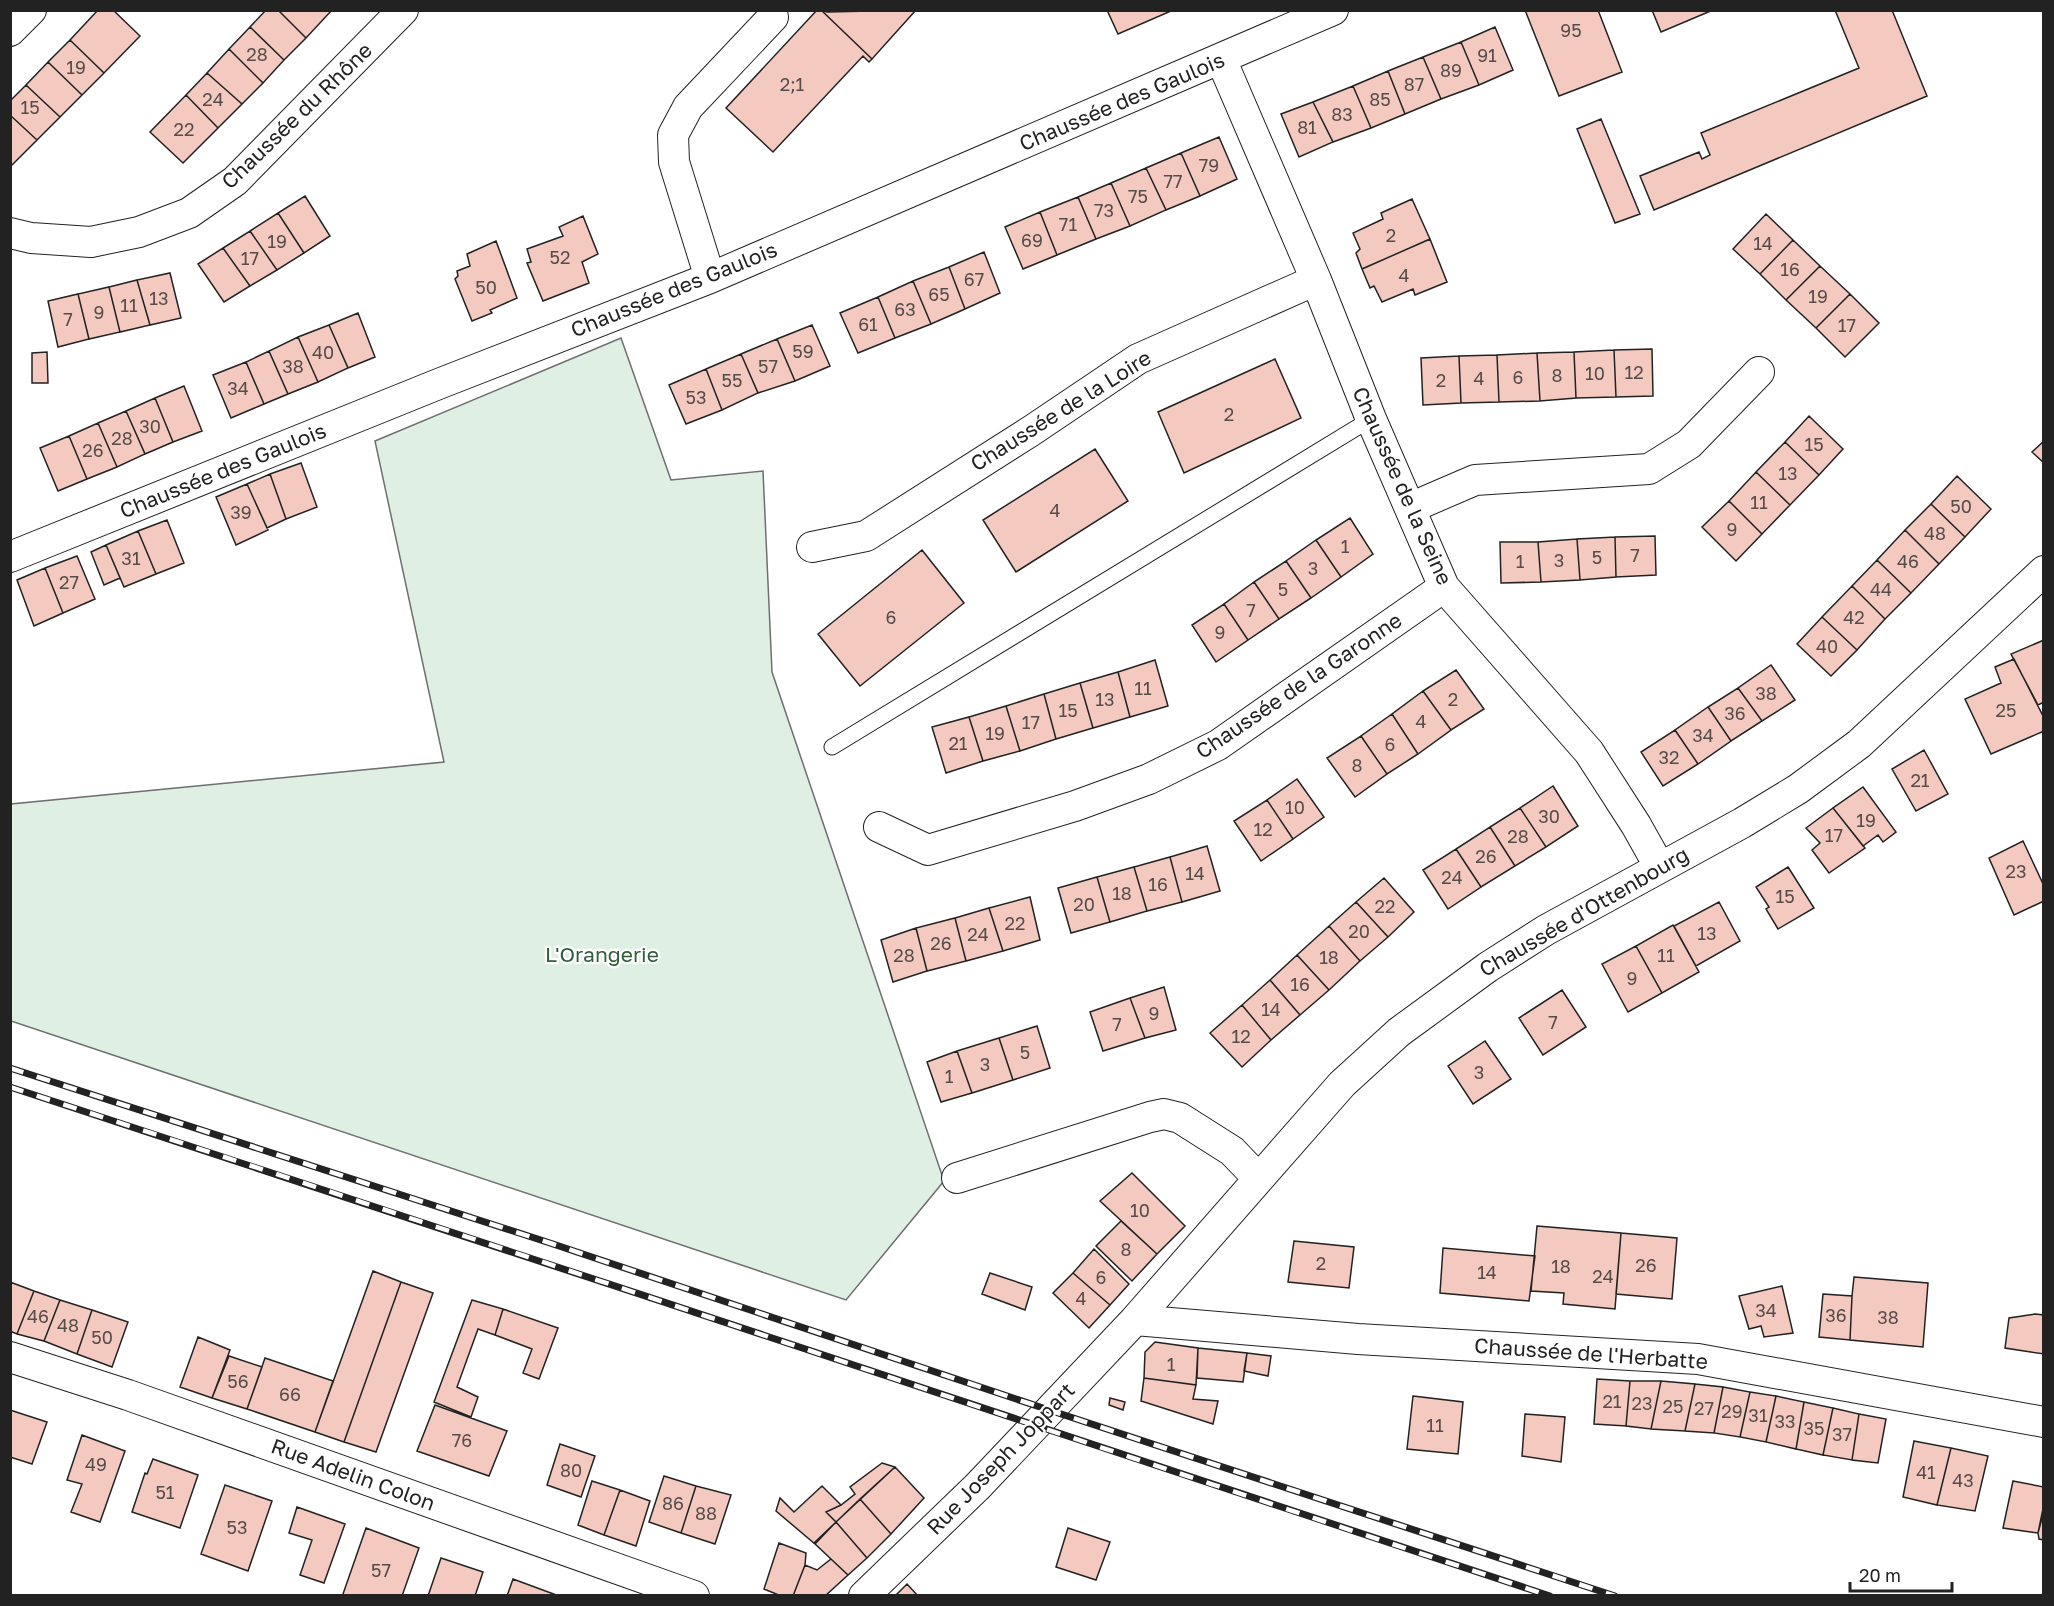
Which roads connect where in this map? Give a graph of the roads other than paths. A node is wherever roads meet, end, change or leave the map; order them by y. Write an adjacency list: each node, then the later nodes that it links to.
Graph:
1 (31, 10): 5 (street)
2 (404, 10): 7 (street, Chaussée du Rhône)
3 (1333, 10): 6 (street, Chaussée des Gaulois)
4 (772, 13): 8 (street)
5 (10, 32)
6 (1221, 60): 8 (street, Chaussée des Gaulois); 9 (street, Chaussée de la Seine)
7 (10, 233)
8 (710, 278): 14 (street, Chaussée des Gaulois)
9 (1316, 280): 11 (street, Chaussée de la Seine); 13 (street, Chaussée de la Loire)
10 (1758, 372): 12 (street)
11 (1371, 419): 12 (street, Chaussée de la Seine); 17 (lane)
12 (1410, 508): 16 (street, Chaussée de la Seine)
13 (812, 547)
14 (10, 557)
15 (2043, 571): 19 (street, Chaussée d'Ottenbourg)
16 (1444, 587): 18 (street, Chaussée de la Garonne); 19 (street, Chaussée de la Seine)
17 (832, 747)
18 (879, 827)
19 (1659, 866): 21 (street, Chaussée d'Ottenbourg)
20 (957, 1178): 21 (street)
21 (1258, 1178): 22 (street, Chaussée d'Ottenbourg)
22 (1135, 1320): 24 (street, Chaussée de l'Herbatte); 26 (street, Rue Joseph Joppart)
23 (10, 1357): 25 (street, Rue Adelin Colon)
24 (2043, 1422)
25 (694, 1596)
26 (864, 1596)

